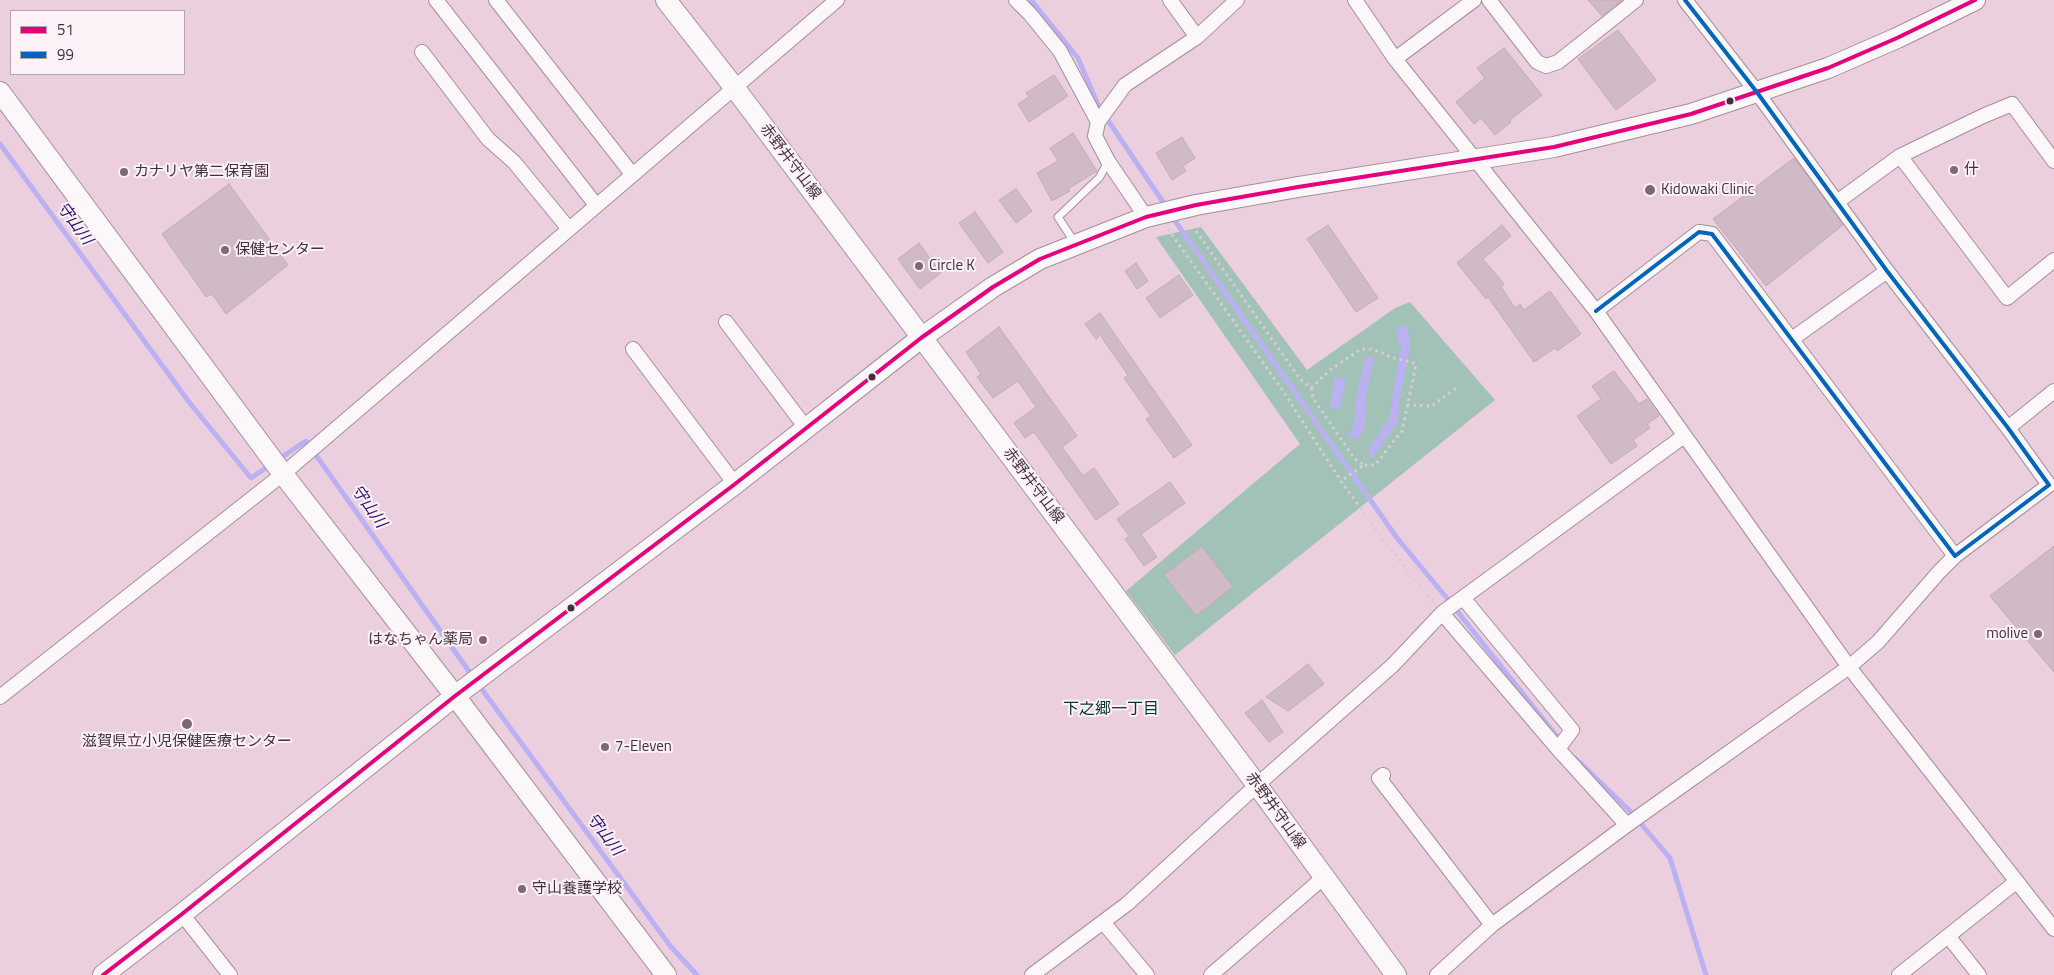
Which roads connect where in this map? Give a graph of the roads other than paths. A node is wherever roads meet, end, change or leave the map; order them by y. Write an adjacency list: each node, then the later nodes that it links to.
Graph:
1 (436, 0): 27 (street)
2 (496, 0): 25 (street)
3 (666, 0): 17 (street, 赤野井守山線)
4 (837, 0): 17 (street)
5 (1016, 0): 20 (street)
6 (1170, 0): 14 (street)
7 (1238, 0): 14 (street)
8 (1355, 0): 16 (street)
9 (1474, 0): 16 (street)
10 (1489, 0): 11 (street)
11 (1636, 0)
12 (1685, 0): 18 (street)
13 (1975, 0): 18 (street)
14 (1197, 37): 20 (street)
15 (422, 52): 29 (street)
16 (1395, 59): 22 (street)
17 (734, 87): 25 (street); 35 (street, 赤野井守山線)
18 (1756, 91): 22 (street); 26 (street)
19 (0, 92): 42 (street)
20 (1102, 116): 23 (street)
21 (1900, 156): 24 (street); 26 (street); 31 (street)
22 (1475, 160): 28 (street); 33 (street)
23 (1108, 161): 28 (street); 30 (lane)
24 (2054, 161)
25 (632, 174): 27 (street)
26 (1837, 202): 32 (street)
27 (596, 205): 29 (street)
28 (1151, 216): 30 (street)
29 (569, 229): 42 (street)
30 (1076, 246): 35 (street)
31 (2054, 260)
32 (1887, 271): 36 (street); 40 (street)
33 (1596, 311): 36 (street); 41 (street)
34 (726, 322): 39 (street)
35 (921, 338): 39 (street); 54 (street, 赤野井守山線)
36 (1792, 339): 44 (street)
37 (633, 349): 43 (street)
38 (2054, 391): 40 (street)
39 (806, 428): 43 (street)
40 (2008, 428): 44 (street)
41 (1684, 436): 45 (street); 47 (street)
42 (283, 474): 50 (street); 51 (street)
43 (734, 484): 50 (street)
44 (1955, 556): 47 (street)
45 (1464, 598): 46 (street); 48 (street)
46 (1442, 613): 49 (street); 54 (street)
47 (1849, 667): 55 (street); 57 (street)
48 (1526, 676): 49 (street); 52 (street)
49 (1509, 691): 52 (street)
50 (455, 696): 58 (street); 65 (street)
51 (0, 697)
52 (1558, 749): 55 (street)
53 (1383, 775): 60 (street)
54 (1257, 785): 56 (street, 赤野井守山線); 59 (street)
55 (1627, 825): 60 (street)
56 (1324, 877): 68 (street); 69 (street, 赤野井守山線)
57 (2016, 882): 61 (street); 62 (street)
58 (182, 914): 63 (street); 64 (street)
59 (1103, 922): 66 (street); 67 (street)
60 (1492, 925): 70 (street)
61 (2054, 929)
62 (1948, 936): 71 (street); 72 (street)
63 (103, 975)
64 (230, 975)
65 (666, 975)
66 (1032, 975)
67 (1147, 975)
68 (1211, 975)
69 (1396, 975)
70 (1437, 975)
71 (1899, 975)
72 (1979, 975)

